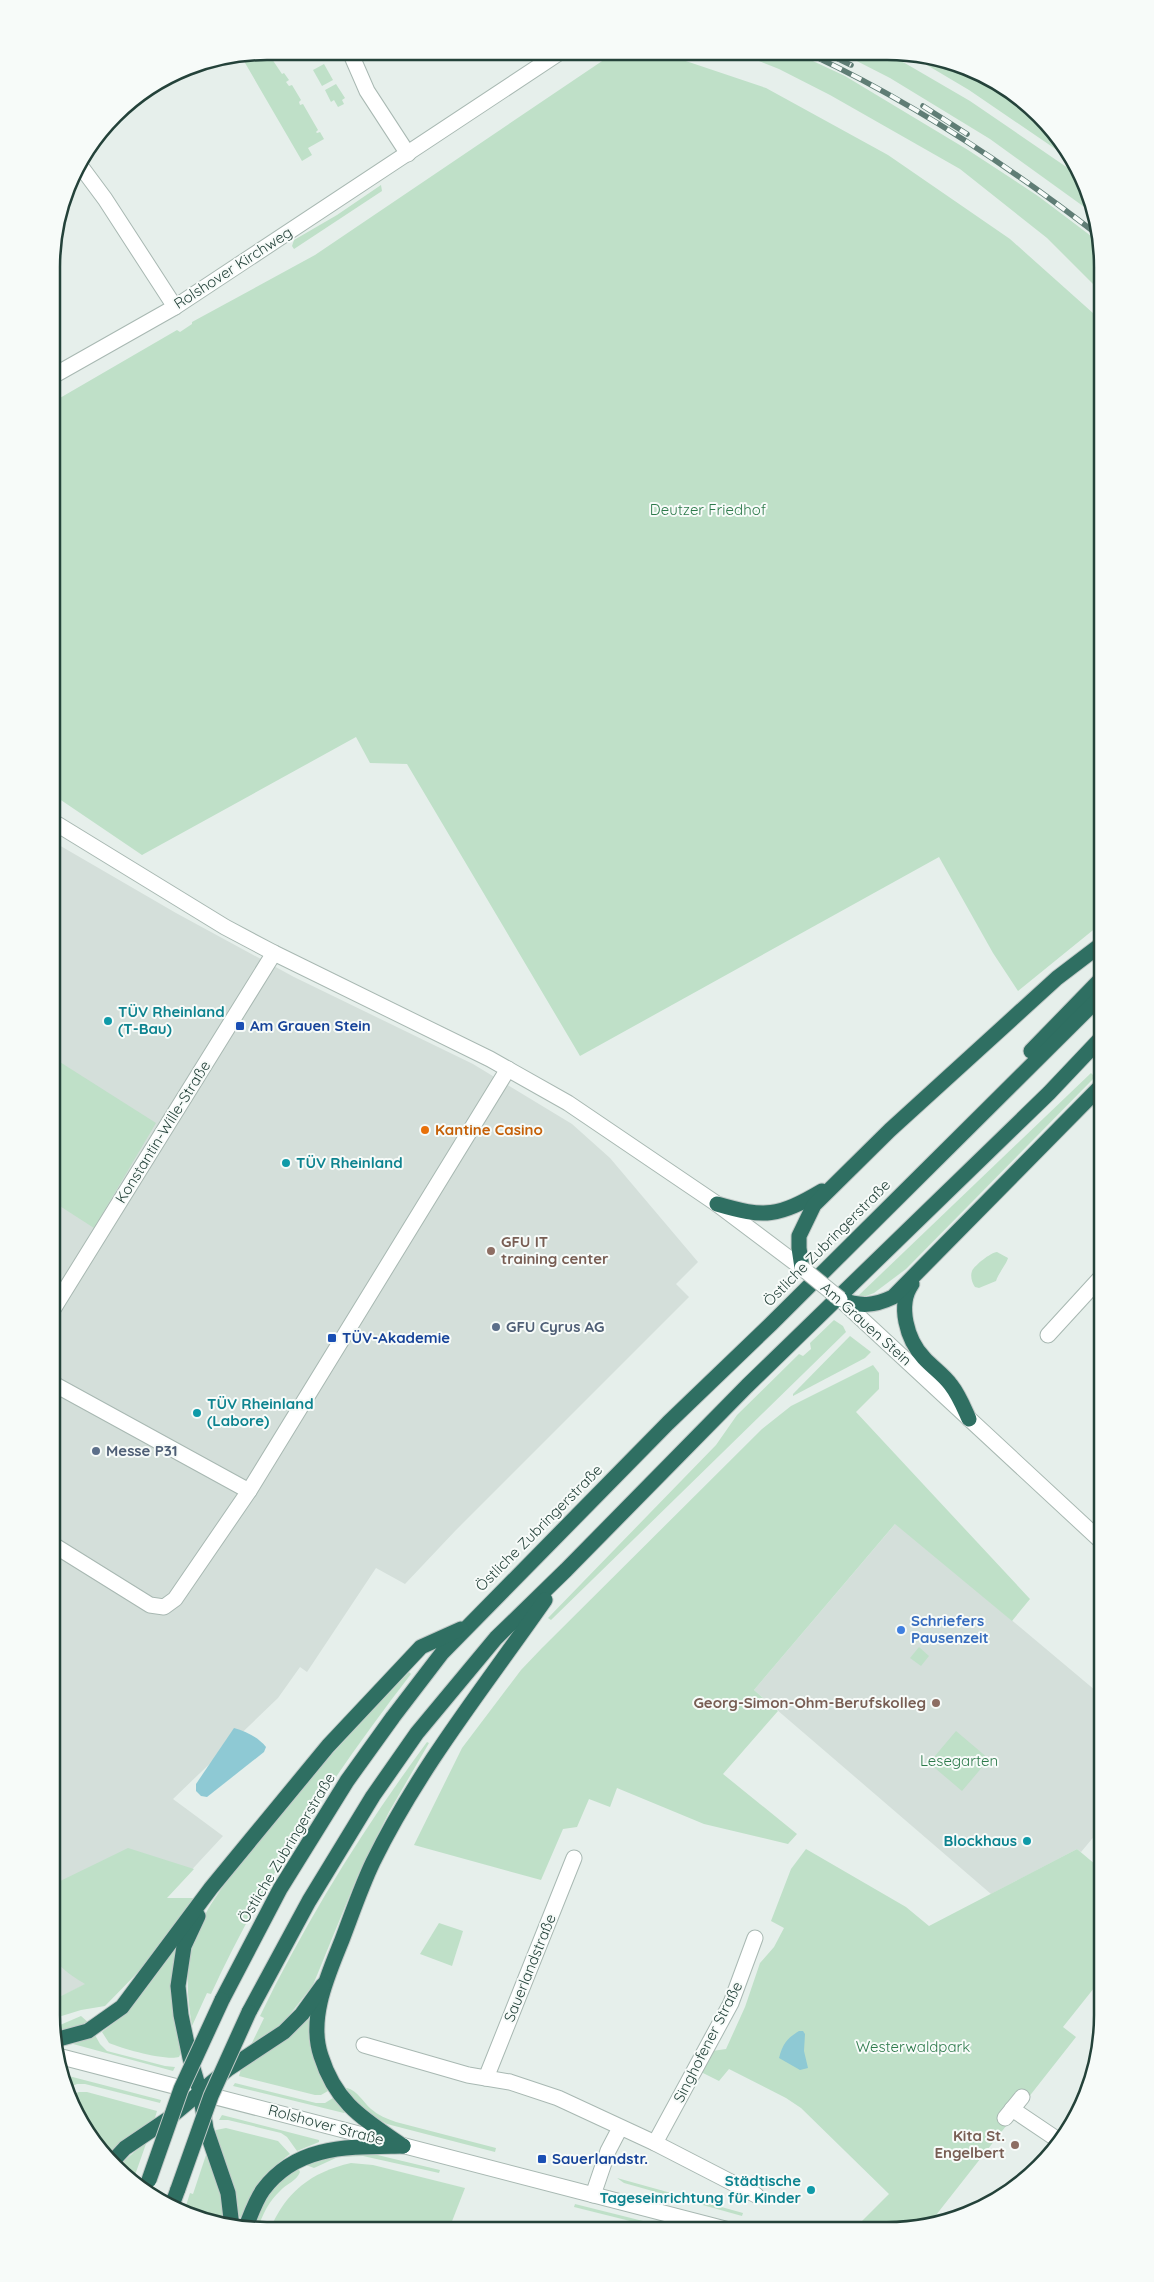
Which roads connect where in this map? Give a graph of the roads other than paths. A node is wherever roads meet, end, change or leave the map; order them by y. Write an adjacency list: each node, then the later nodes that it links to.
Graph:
1 (353, 60): 3 (street)
2 (548, 60): 3 (street, Rolshover Kirchweg)
3 (408, 154): 5 (street, Rolshover Kirchweg)
4 (84, 170): 5 (street)
5 (175, 307): 6 (street, Rolshover Kirchweg)
6 (60, 372)
7 (60, 827): 9 (street, Am Grauen Stein)
8 (1094, 950): 18 (highway)
9 (274, 953): 14 (street, Am Grauen Stein); 23 (street, Konstantin-Wille-Straße)
10 (1094, 985): 17 (highway)
11 (1094, 1002): 17 (highway, Östliche Zubringerstraße)
12 (1094, 1045): 16 (highway)
13 (1094, 1050): 16 (highway)
14 (508, 1069): 19 (street, Am Grauen Stein); 28 (street)
15 (1094, 1092): 21 (highway)
16 (1049, 1093): 31 (highway)
17 (970, 1126): 32 (highway, Östliche Zubringerstraße)
18 (836, 1182): 19 (highway); 20 (highway)
19 (716, 1204): 20 (street, Am Grauen Stein)
20 (802, 1268): 24 (street, Am Grauen Stein, bridge)
21 (923, 1268): 24 (highway); 27 (highway)
22 (1094, 1285): 25 (street)
23 (60, 1298)
24 (840, 1299): 27 (street, Am Grauen Stein)
25 (1048, 1335)
26 (60, 1387): 28 (street)
27 (970, 1419): 29 (street, Am Grauen Stein)
28 (249, 1491): 30 (street)
29 (1094, 1534)
30 (60, 1549)
31 (566, 1570): 36 (highway); 51 (highway, bridge)
32 (469, 1625): 34 (highway); 48 (highway, Östliche Zubringerstraße, bridge)
33 (574, 1858): 40 (street, Sauerlandstraße)
34 (211, 1888): 37 (highway); 41 (highway)
35 (755, 1938): 45 (street, Singhofener Straße)
36 (325, 1982): 41 (highway); 46 (highway)
37 (61, 2038)
38 (364, 2045): 40 (street)
39 (64, 2058): 41 (street, Rolshover Straße)
40 (486, 2078): 43 (street)
41 (200, 2092): 46 (street, Rolshover Straße); 47 (highway); 52 (highway)
42 (1013, 2108): 44 (street)
43 (620, 2128): 45 (street); 49 (street)
44 (1054, 2137)
45 (655, 2143): 50 (street)
46 (403, 2146): 49 (street, Rolshover Straße); 53 (highway)
47 (117, 2157)
48 (149, 2184)
49 (593, 2195): 54 (street, Rolshover Straße)
50 (756, 2195)
51 (174, 2200)
52 (231, 2219)
53 (248, 2221)
54 (698, 2222)

